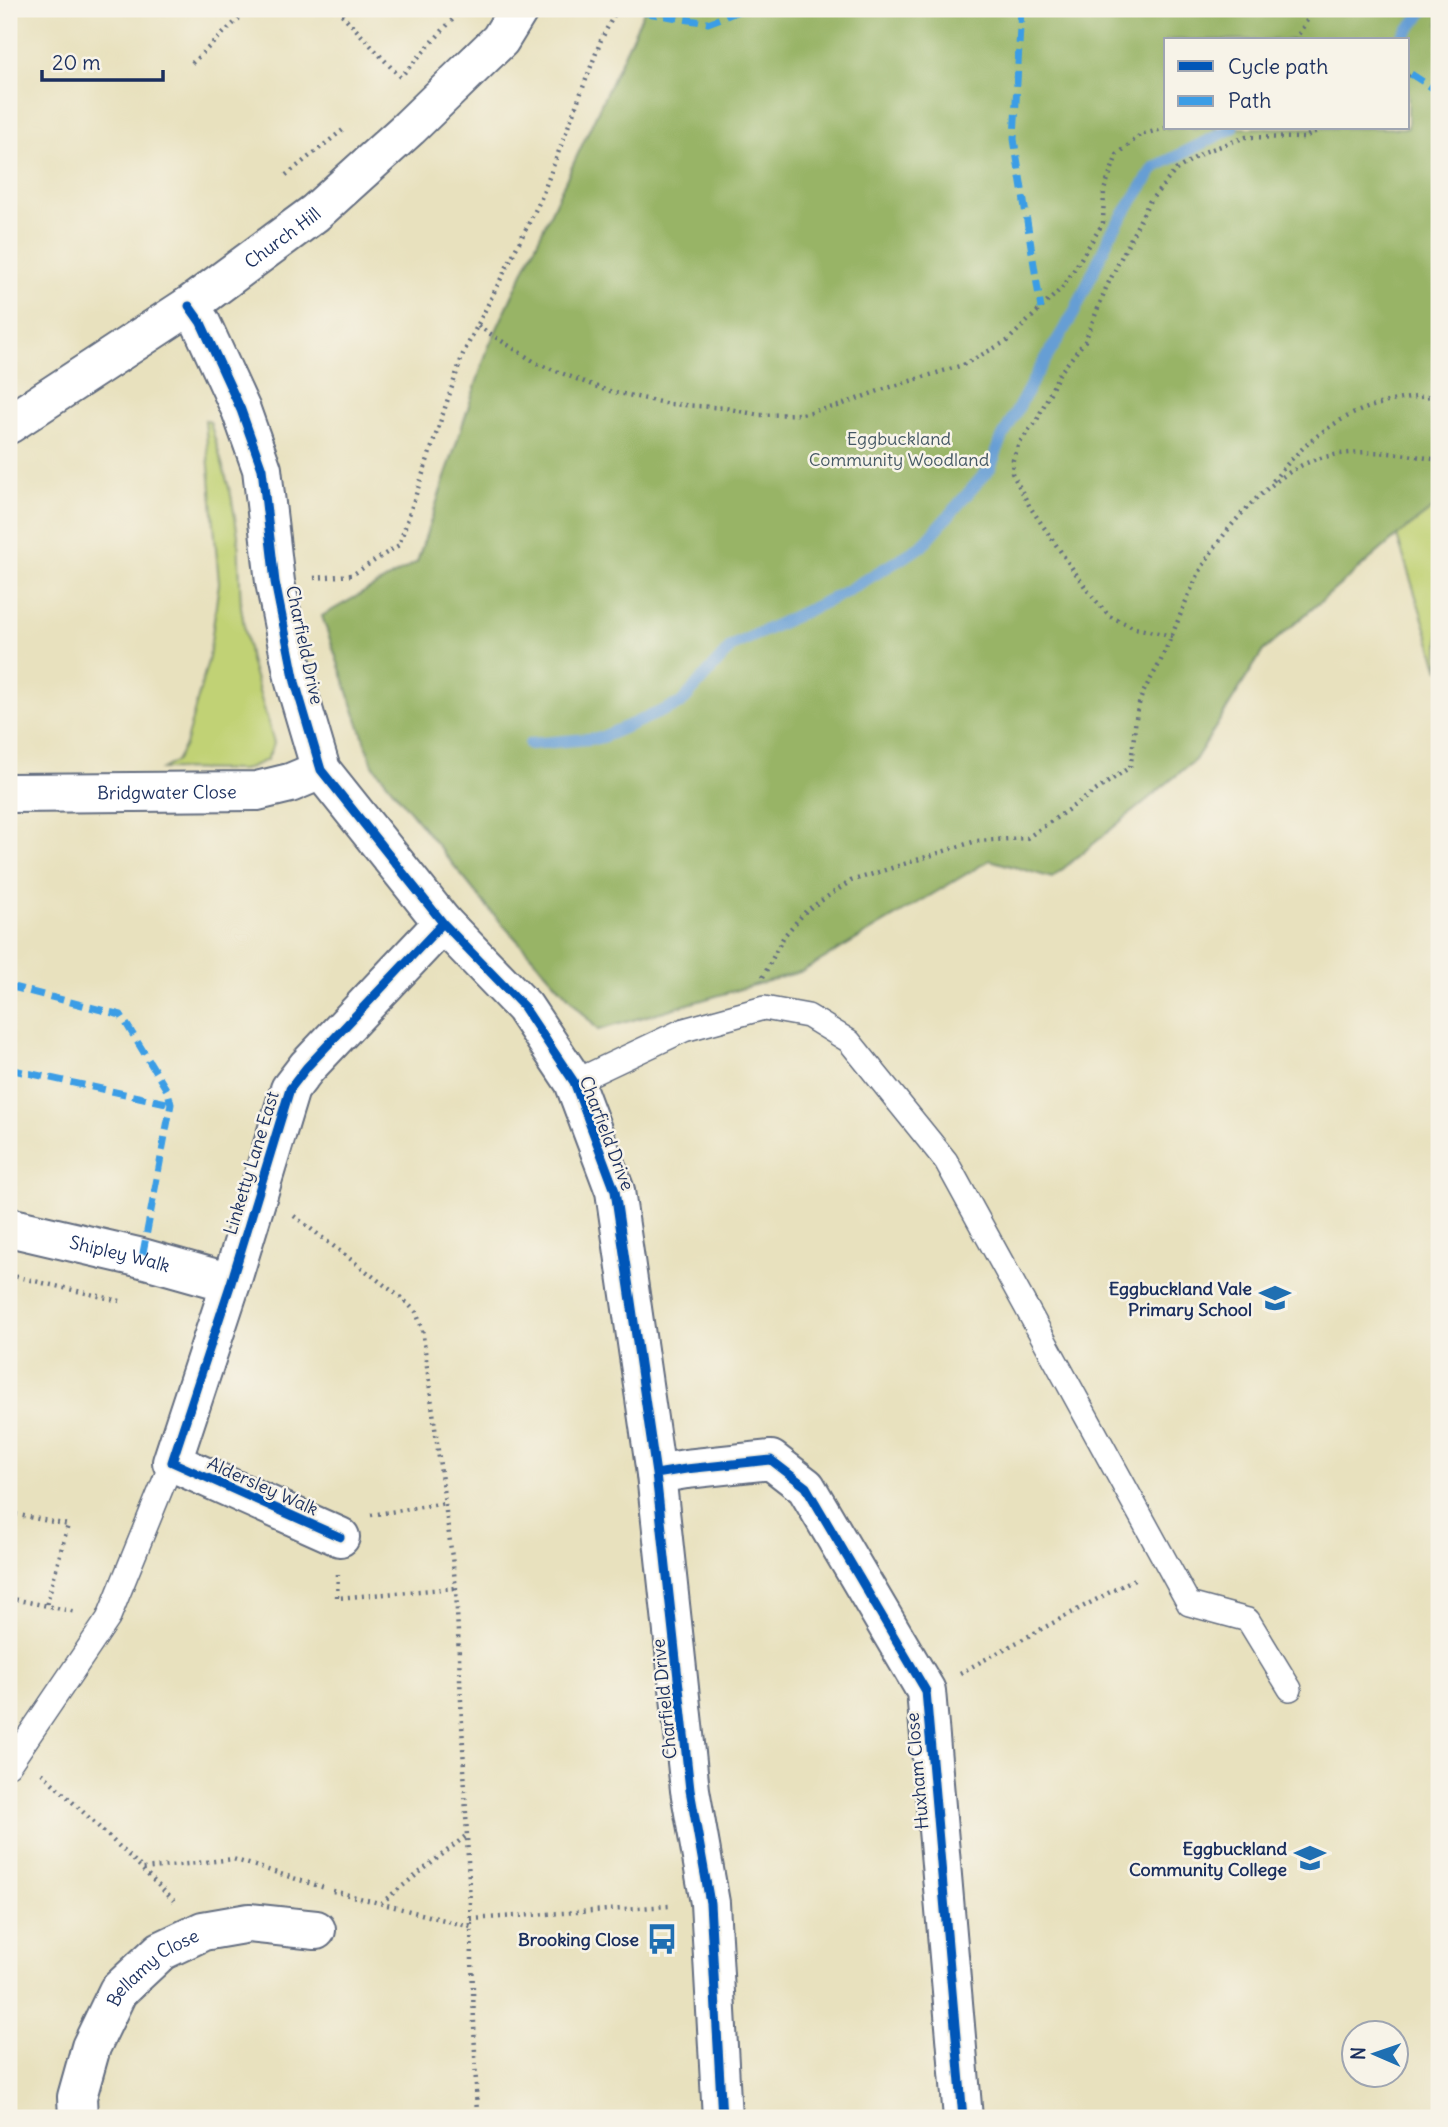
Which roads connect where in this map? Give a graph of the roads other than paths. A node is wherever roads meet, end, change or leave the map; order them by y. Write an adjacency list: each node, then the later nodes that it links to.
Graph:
1 (519, 9): 2 (street, Church Hill)
2 (189, 306): 3 (street, Church Hill); 4 (street, Charfield Drive)
3 (9, 424)
4 (321, 770): 5 (street, Bridgwater Close); 6 (street, Charfield Drive)
5 (9, 793)
6 (443, 923): 7 (street, Charfield Drive); 9 (street, Linketty Lane East)
7 (574, 1082): 11 (street, Charfield Drive); 13 (lane)
8 (9, 1227): 9 (street, Shipley Walk)
9 (231, 1283): 10 (street, Linketty Lane East)
10 (172, 1462): 12 (street, Aldersley Walk); 14 (lane, Linketty Lane East)
11 (656, 1474): 17 (street, Charfield Drive); 18 (street, Huxham Close)
12 (340, 1538)
13 (1290, 1689)
14 (9, 1765)
15 (316, 1930): 16 (street, Bellamy Close)
16 (78, 2118)
17 (722, 2118)
18 (963, 2118)

